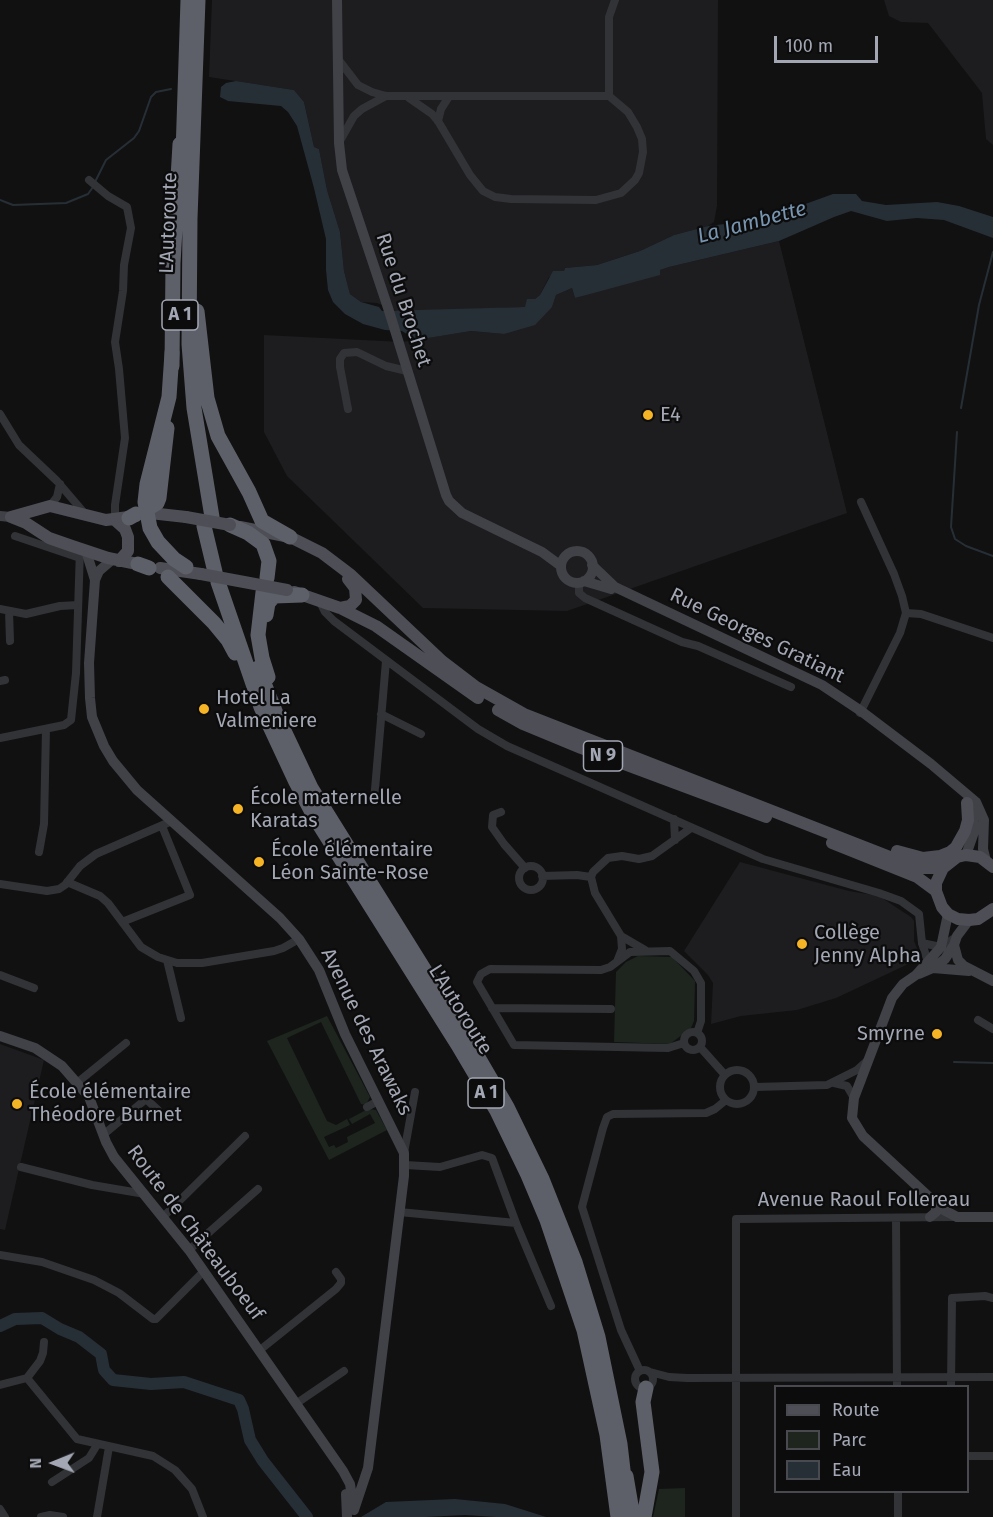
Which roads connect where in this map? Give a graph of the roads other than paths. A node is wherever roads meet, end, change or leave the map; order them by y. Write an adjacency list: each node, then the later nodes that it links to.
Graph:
1 (188, 0): 10 (highway, L'Autoroute / A 1)
2 (198, 0): 14 (highway, L'Autoroute / A 1)
3 (337, 0): 5 (main road, Rue du Brochet)
4 (615, 0): 7 (street)
5 (338, 58): 6 (street); 12 (main road, Rue du Brochet)
6 (386, 96): 8 (street); 12 (street)
7 (609, 96): 9 (street); 11 (street)
8 (409, 98): 9 (street); 11 (street)
9 (448, 98): 11 (street)
10 (183, 114): 15 (highway); 25 (highway, L'Autoroute / A 1)
11 (438, 121)
12 (339, 143): 16 (main road, Rue du Brochet)
13 (89, 180): 22 (street)
14 (190, 218): 25 (highway, L'Autoroute / A 1); 28 (highway)
15 (172, 353): 22 (highway, bridge); 37 (highway, bridge)
16 (407, 371): 17 (street); 29 (main road, Rue du Brochet)
17 (348, 409)
18 (0, 414): 19 (street)
19 (60, 484): 21 (street); 23 (street)
20 (861, 502): 47 (street)
21 (45, 508): 23 (main road); 24 (main road); 26 (main road)
22 (139, 513): 23 (main road); 25 (main road, bridge); 32 (main road)
23 (86, 515)
24 (5, 517): 26 (main road)
25 (213, 522): 28 (main road, N 9); 37 (highway, L'Autoroute / A 1); 55 (highway)
26 (40, 532): 30 (main road)
27 (15, 536): 30 (street)
28 (290, 537): 33 (main road, N 9)
29 (542, 552): 31 (main road, Rue du Brochet); 34 (main road, Rue du Brochet)
30 (82, 553): 32 (main road); 38 (main road, Avenue des Arawaks); 43 (street)
31 (568, 554): 34 (main road); 35 (main road)
32 (116, 560): 36 (main road); 38 (main road)
33 (332, 560): 44 (main road); 67 (main road, N 9)
34 (561, 566): 39 (main road)
35 (592, 566): 39 (main road); 40 (main road)
36 (153, 569): 37 (main road); 54 (highway)
37 (210, 575): 41 (main road, N 9, bridge); 54 (highway, L'Autoroute / A 1); 61 (highway, L'Autoroute / A 1)
38 (95, 580): 52 (main road, Avenue des Arawaks)
39 (581, 582): 40 (main road); 53 (street)
40 (614, 589): 56 (main road, Rue Georges Gratiant)
41 (292, 593): 42 (main road, N 9); 55 (highway)
42 (320, 600): 44 (main road, N 9); 50 (street)
43 (78, 605): 46 (street); 51 (street)
44 (340, 608): 79 (main road, N 9)
45 (0, 609): 46 (street)
46 (9, 611): 49 (street)
47 (906, 613): 48 (street); 56 (street)
48 (993, 638)
49 (10, 641)
50 (386, 661): 57 (street); 65 (street)
51 (76, 662): 52 (street); 58 (street)
52 (89, 663): 66 (main road, Avenue des Arawaks)
53 (791, 687)
54 (261, 707): 168 (highway, L'Autoroute / A 1)
55 (282, 712): 61 (highway)
56 (860, 712): 62 (main road, Rue Georges Gratiant)
57 (381, 714): 59 (street); 63 (street)
58 (46, 729): 60 (street); 70 (street)
59 (421, 734)
60 (0, 738)
61 (312, 788): 153 (highway, L'Autoroute / A 1)
62 (964, 796): 67 (main road); 71 (main road); 72 (main road)
63 (374, 801)
64 (501, 812): 73 (street)
65 (674, 819): 68 (street); 69 (street)
66 (167, 823): 77 (street); 83 (street); 85 (main road, Avenue des Arawaks)
67 (804, 824): 74 (main road, N 9)
68 (692, 828): 69 (street); 87 (street)
69 (675, 840): 76 (street)
70 (39, 852)
71 (966, 855): 72 (main road); 74 (main road)
72 (990, 864)
73 (525, 868): 75 (street); 75 (street)
74 (942, 868): 79 (main road)
75 (542, 876): 76 (street)
76 (591, 877): 84 (street)
77 (67, 882): 78 (street); 83 (street)
78 (0, 884)
79 (936, 891): 81 (main road)
80 (993, 909): 82 (main road)
81 (948, 914): 82 (main road); 88 (main road)
82 (969, 920): 86 (main road)
83 (122, 922): 90 (street)
84 (621, 936): 89 (street); 91 (street)
85 (299, 939): 90 (street); 115 (main road, Avenue des Arawaks)
86 (956, 940): 88 (street); 92 (main road); 93 (main road)
87 (922, 943): 88 (street); 92 (street)
88 (941, 948): 92 (main road)
89 (646, 950): 91 (street); 102 (street)
90 (167, 960): 99 (street)
91 (618, 960): 97 (street)
92 (931, 965): 93 (main road); 107 (main road)
93 (972, 972): 95 (main road)
94 (0, 975): 96 (street)
95 (993, 981)
96 (34, 988)
97 (492, 1008): 98 (street); 105 (street)
98 (611, 1009)
99 (181, 1018)
100 (978, 1020): 101 (street)
101 (993, 1029)
102 (697, 1033): 105 (street); 106 (street)
103 (0, 1036): 109 (main road, Route de Châteauboeuf)
104 (126, 1043): 109 (street)
105 (684, 1043): 106 (street)
106 (700, 1047): 108 (street)
107 (868, 1060): 110 (street); 113 (main road)
108 (725, 1075): 111 (street); 114 (street)
109 (78, 1082): 118 (main road, Route de Châteauboeuf)
110 (833, 1083): 111 (street); 113 (street)
111 (755, 1087): 114 (street)
112 (415, 1092): 120 (street)
113 (854, 1098): 125 (main road)
114 (726, 1100): 142 (street)
115 (378, 1101): 116 (street); 120 (main road, Avenue des Arawaks)
116 (367, 1107)
117 (158, 1110): 118 (street)
118 (103, 1135): 124 (main road, Route de Châteauboeuf)
119 (245, 1136): 127 (street)
120 (404, 1153): 121 (main road, Avenue des Arawaks)
121 (405, 1165): 126 (main road, Avenue des Arawaks); 132 (street)
122 (21, 1167): 124 (street)
123 (258, 1189): 133 (street)
124 (145, 1194): 127 (main road, Route de Châteauboeuf)
125 (936, 1203): 128 (main road); 129 (main road)
126 (399, 1212): 132 (street); 158 (main road, Avenue des Arawaks)
127 (163, 1216): 133 (main road, Route de Châteauboeuf)
128 (930, 1217): 129 (street, Avenue Raoul Follereau); 131 (street, Avenue Raoul Follereau)
129 (957, 1217): 130 (main road, Avenue Raoul Follereau)
130 (993, 1217)
131 (896, 1218): 143 (street); 147 (street, Avenue Raoul Follereau)
132 (516, 1223): 138 (street)
133 (189, 1250): 135 (main road, Route de Châteauboeuf)
134 (0, 1255): 135 (street)
135 (204, 1271): 140 (main road, Route de Châteauboeuf)
136 (336, 1272): 140 (street)
137 (993, 1298): 144 (street)
138 (551, 1306)
139 (44, 1342): 146 (street)
140 (260, 1350): 152 (main road, Route de Châteauboeuf)
141 (344, 1371): 152 (street)
142 (640, 1371): 148 (street); 148 (street)
143 (897, 1377): 144 (street); 147 (street); 150 (street)
144 (951, 1377): 145 (street); 151 (street)
145 (993, 1377)
146 (27, 1378): 149 (street); 154 (street)
147 (737, 1378): 148 (street); 172 (street)
148 (650, 1380): 171 (highway)
149 (0, 1385)
150 (897, 1385)
151 (951, 1385)
152 (297, 1403): 161 (main road, Route de Châteauboeuf)
153 (620, 1444): 169 (highway, L'Autoroute / A 1); 170 (highway)
154 (97, 1445): 155 (street); 159 (street)
155 (109, 1447): 166 (street); 167 (street)
156 (969, 1456): 157 (street)
157 (993, 1456)
158 (366, 1477): 161 (main road); 161 (main road, Avenue des Arawaks)
159 (52, 1482)
160 (898, 1493): 173 (street)
161 (351, 1508)
162 (0, 1509): 163 (street)
163 (5, 1517)
164 (41, 1517): 165 (street)
165 (63, 1517)
166 (97, 1517)
167 (202, 1517)
168 (618, 1517)
169 (628, 1517)
170 (633, 1517)
171 (644, 1517)
172 (736, 1517)
173 (898, 1517)

